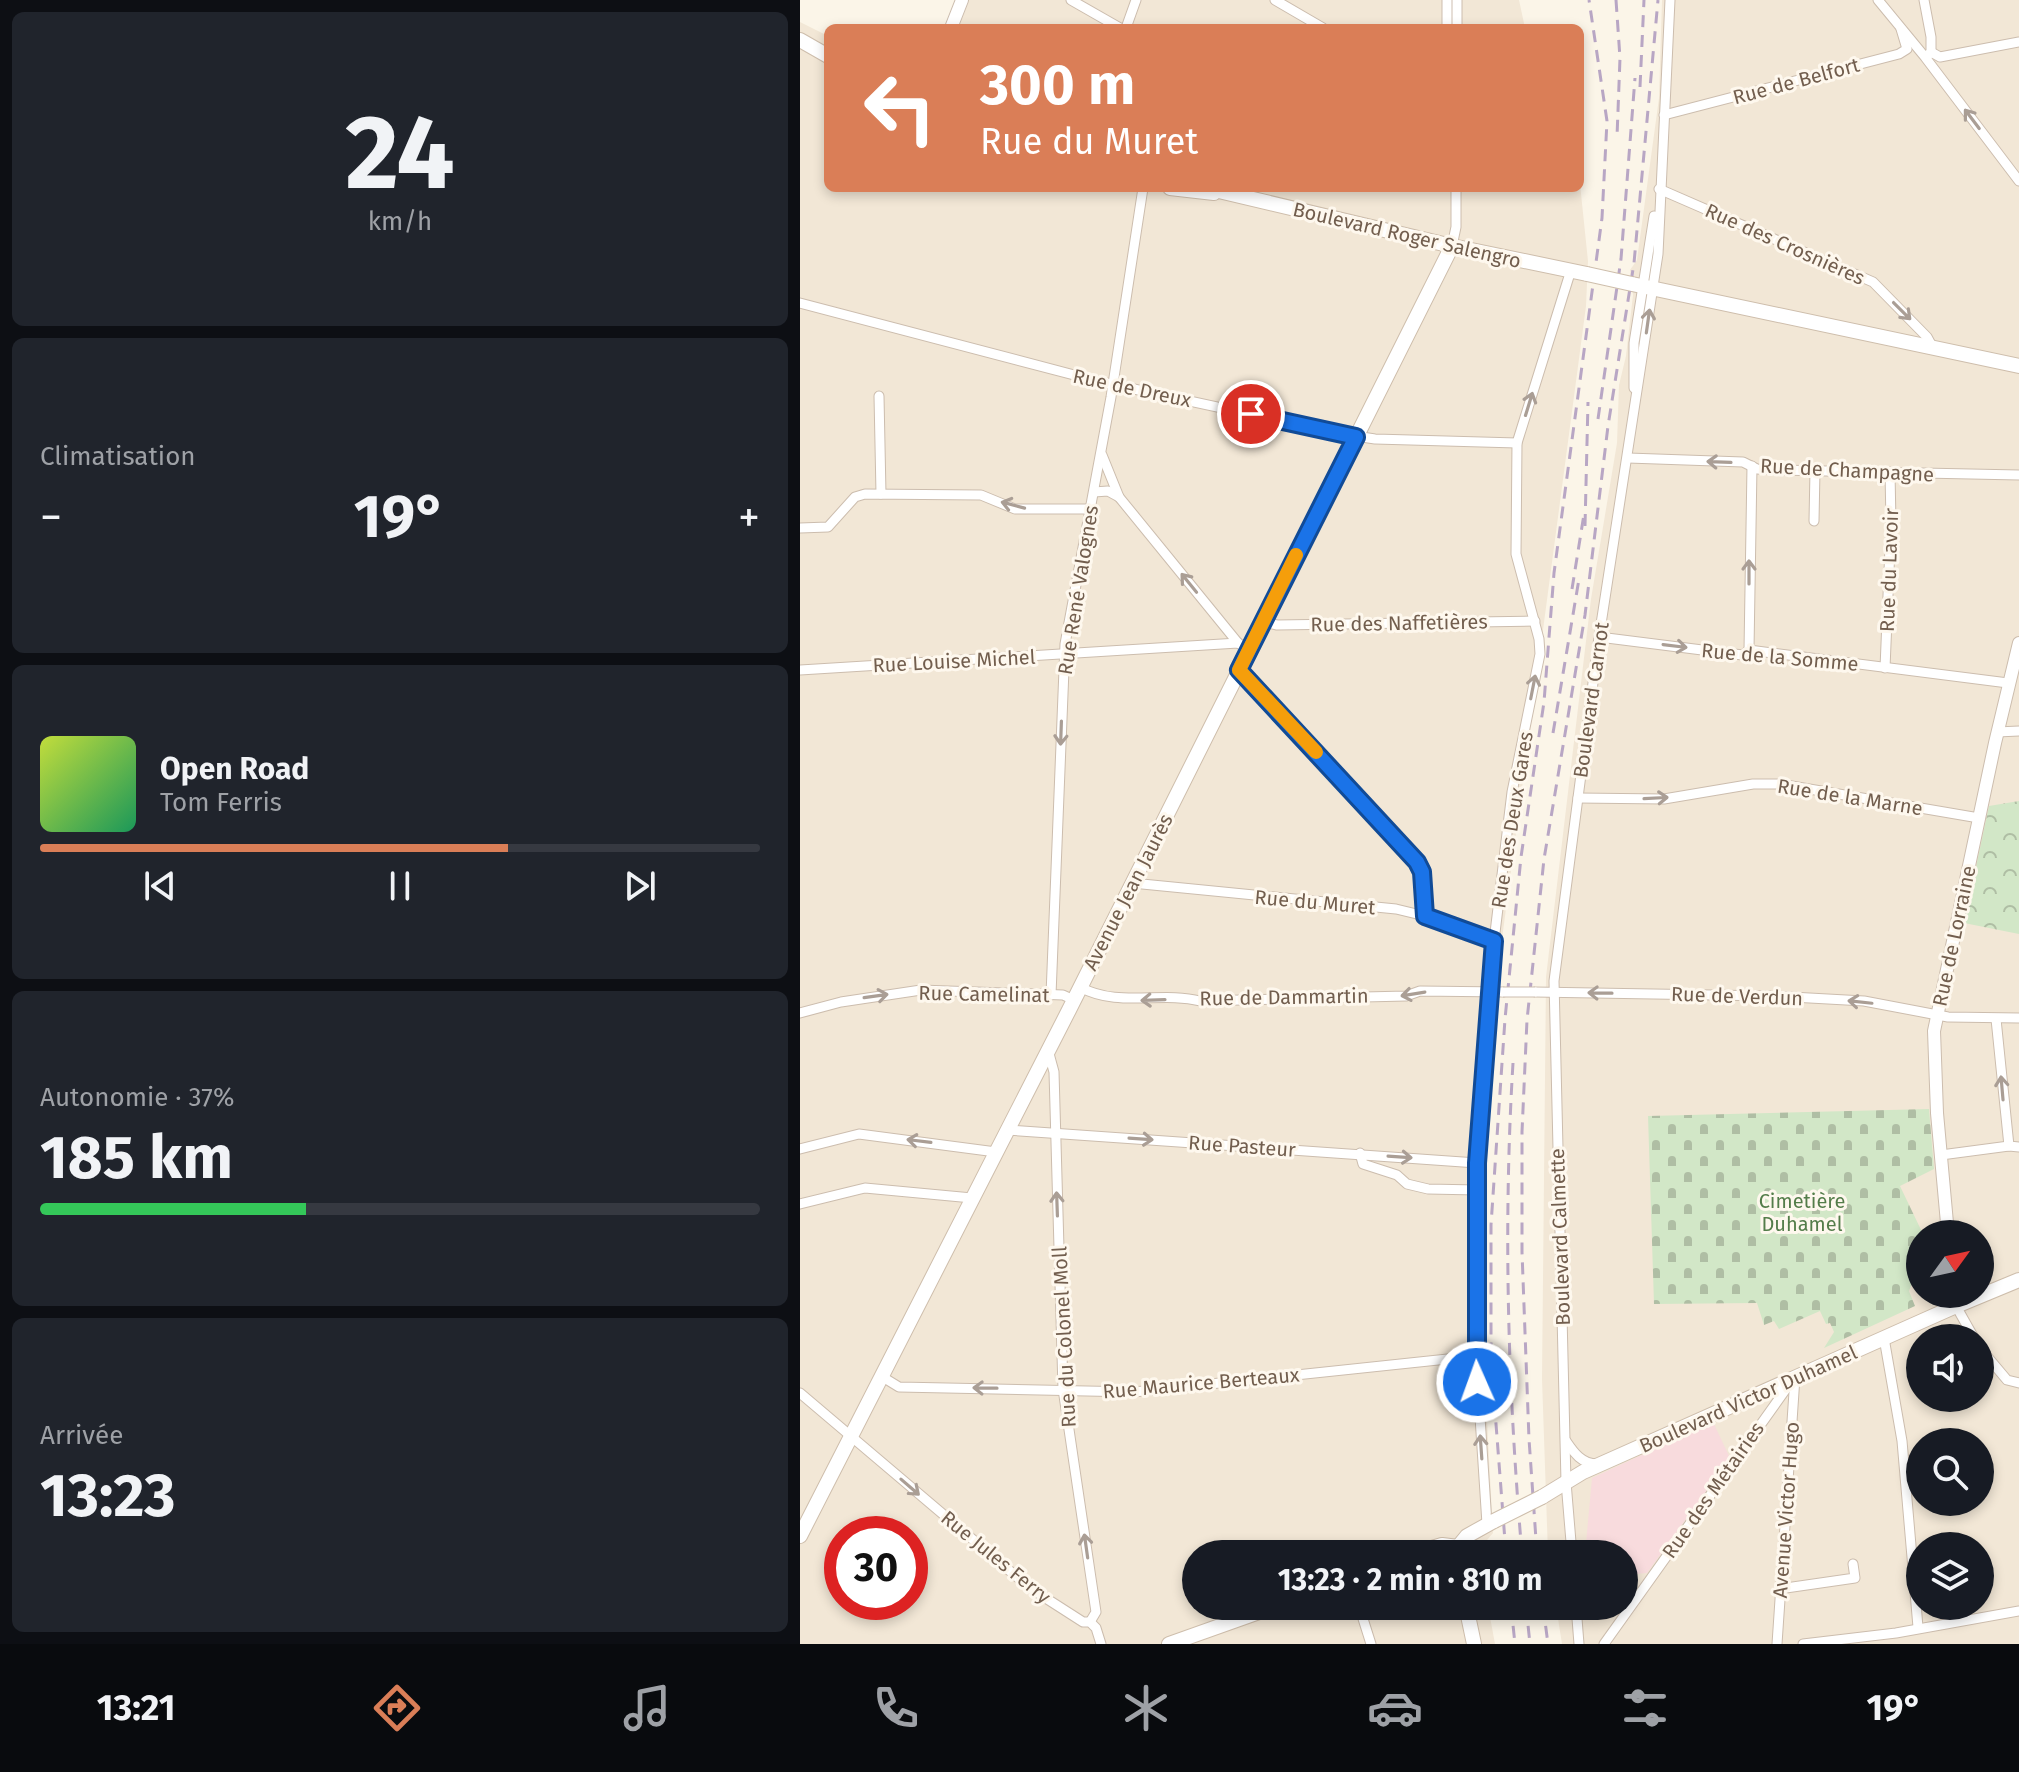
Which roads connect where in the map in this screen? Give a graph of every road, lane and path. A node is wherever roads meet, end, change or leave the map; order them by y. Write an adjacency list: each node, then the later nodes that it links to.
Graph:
1 (962, 0): 10 (street)
2 (1071, 0): 11 (street)
3 (1136, 0): 12 (street)
4 (1275, 0): 13 (street)
5 (1447, 0): 14 (street)
6 (1457, 0): 15 (street)
7 (1670, 0): 22 (street, Boulevard Carnot)
8 (1878, 0): 16 (street)
9 (1924, 0): 21 (street)
10 (953, 24)
11 (1113, 24)
12 (1127, 24)
13 (1316, 24)
14 (1447, 24)
15 (1457, 24)
16 (1901, 29): 21 (street); 22 (street, Rue de Belfort)
17 (800, 38): 19 (main road); 20 (main road)
18 (2019, 42): 21 (street)
19 (824, 47)
20 (824, 53)
21 (1928, 55): 23 (street, one-way to 21)
22 (1664, 115): 24 (street, Boulevard Carnot)
23 (2019, 181)
24 (1659, 189): 33 (street, Boulevard Carnot); 35 (street, Rue des Crosnières, one-way to 35)
25 (1142, 192): 37 (street, Rue René Valognes)
26 (1208, 192): 29 (main road, Boulevard Roger Salengro)
27 (1220, 192): 29 (main road, Boulevard Roger Salengro)
28 (1456, 192): 31 (street)
29 (1227, 194): 30 (main road, Boulevard Roger Salengro)
30 (1254, 194): 31 (main road, Boulevard Roger Salengro)
31 (1452, 246): 32 (main road, Boulevard Roger Salengro); 39 (main road, Avenue Jean Jaurès)
32 (1571, 270): 33 (main road, Boulevard Roger Salengro, bridge); 40 (street, Rue des Deux Gares, one-way to 32)
33 (1642, 286): 35 (main road, Boulevard Roger Salengro); 42 (street, Boulevard Carnot)
34 (800, 303): 37 (street, Rue de Dreux)
35 (1933, 348): 36 (main road, Boulevard Roger Salengro)
36 (2017, 361)
37 (1112, 385): 39 (street, Rue de Dreux); 41 (street, Rue René Valognes)
38 (879, 396): 48 (street)
39 (1356, 437): 40 (street, Rue de Dreux); 54 (main road, Avenue Jean Jaurès)
40 (1517, 443): 53 (street, Rue des Deux Gares)
41 (1101, 452): 47 (street, Rue René Valognes); 49 (street)
42 (1628, 458): 43 (street, Rue de Champagne, one-way to 42); 55 (street, Boulevard Carnot)
43 (1752, 466): 44 (street, Rue de Champagne); 58 (street, one-way to 43)
44 (1815, 470): 45 (street, Rue de Champagne); 51 (street)
45 (1890, 472): 46 (street, Rue de Champagne); 60 (street, Rue du Lavoir)
46 (2019, 475)
47 (1094, 492): 49 (street); 50 (street, Rue René Valognes)
48 (881, 494): 50 (street, one-way to 48); 52 (street)
49 (1119, 497): 57 (street, one-way to 49)
50 (1090, 509): 59 (street, Rue René Valognes)
51 (1814, 521)
52 (800, 528)
53 (1535, 621): 54 (street, Rue des Naffetières); 70 (street, Rue des Deux Gares, one-way to 53)
54 (1263, 622): 57 (main road, Avenue Jean Jaurès)
55 (1599, 637): 58 (street, Rue de la Somme, one-way to 58); 66 (street, Boulevard Carnot)
56 (2019, 643): 63 (street, Rue de Lorraine)
57 (1244, 647): 59 (street, Rue Louise Michel); 62 (main road, Avenue Jean Jaurès)
58 (1749, 650): 60 (street, Rue de la Somme)
59 (1064, 655): 61 (street, Rue Louise Michel); 75 (street, Rue René Valognes, one-way to 75)
60 (1885, 668): 63 (street, Rue de la Somme)
61 (800, 670)
62 (1239, 670): 68 (main road, Avenue Jean Jaurès); 69 (street)
63 (2008, 683): 65 (street, Rue de Lorraine)
64 (2019, 731): 65 (street)
65 (1997, 732): 67 (street, Rue de Lorraine)
66 (1578, 798): 67 (street, Rue de la Marne, one-way to 67); 73 (street, Boulevard Carnot)
67 (1979, 818): 77 (street, Rue de Lorraine)
68 (1132, 883): 69 (street, Rue du Muret); 74 (main road, Avenue Jean Jaurès)
69 (1425, 916): 70 (street, Rue du Muret)
70 (1494, 941): 71 (street, Rue des Deux Gares)
71 (1490, 991): 72 (street, Rue de Dammartin); 74 (street, Rue de Dammartin, one-way to 74); 88 (street, Rue des Deux Gares)
72 (1503, 992): 73 (street, Rue de Verdun, bridge)
73 (1554, 992): 77 (street, Rue de Verdun, one-way to 73); 107 (street, Boulevard Calmette)
74 (1077, 994): 75 (street, Rue Camelinat); 80 (main road, Avenue Jean Jaurès)
75 (1051, 995): 76 (street, Rue Camelinat, one-way to 75)
76 (800, 1013)
77 (1937, 1015): 79 (street, Rue de Verdun); 87 (street, Rue de Lorraine)
78 (2019, 1018): 79 (street, Rue de Verdun)
79 (1996, 1019): 83 (street, one-way to 79)
80 (1048, 1050): 81 (main road, Avenue Jean Jaurès); 82 (street, Rue du Colonel Moll)
81 (1007, 1130): 82 (street, Rue Pasteur); 85 (main road, Avenue Jean Jaurès)
82 (1055, 1134): 86 (street, Rue Pasteur, one-way to 86); 102 (street, Rue du Colonel Moll, one-way to 82)
83 (2014, 1147): 87 (street)
84 (800, 1149): 85 (street, one-way to 84)
85 (996, 1152): 90 (main road, Avenue Jean Jaurès)
86 (1360, 1153): 88 (street, Rue Pasteur, one-way to 88); 89 (street)
87 (1941, 1155): 92 (street, Rue de Lorraine)
88 (1477, 1163): 89 (street, Rue des Deux Gares)
89 (1477, 1190): 97 (street, Rue des Deux Gares)
90 (972, 1198): 91 (street); 99 (main road, Avenue Jean Jaurès)
91 (800, 1204)
92 (1947, 1220)
93 (2017, 1279): 94 (main road, Boulevard Victor Duhamel)
94 (1994, 1287)
95 (1940, 1308): 96 (main road, Boulevard Victor Duhamel)
96 (1884, 1338): 100 (main road, Boulevard Victor Duhamel); 123 (street)
97 (1476, 1356): 102 (street, Rue Maurice Berteaux); 110 (street, Rue des Deux Gares, one-way to 97)
98 (1994, 1365): 101 (street)
99 (881, 1376): 102 (street, Rue Maurice Berteaux, one-way to 99); 106 (main road, Avenue Jean Jaurès)
100 (1795, 1377): 104 (street, Rue des Métairies); 105 (street, Avenue Victor Hugo); 108 (main road, Boulevard Victor Duhamel)
101 (2019, 1383)
102 (1063, 1389): 122 (street, Rue du Colonel Moll, one-way to 102)
103 (802, 1397): 106 (street, Rue Jules Ferry)
104 (1773, 1406): 105 (street); 131 (street, Rue des Métairies)
105 (1793, 1411): 115 (street, Avenue Victor Hugo)
106 (851, 1436): 111 (main road, Avenue Jean Jaurès); 122 (street, Rue Jules Ferry, one-way to 122)
107 (1566, 1441): 108 (street); 109 (street, Boulevard Calmette)
108 (1603, 1464): 109 (main road, Boulevard Victor Duhamel)
109 (1566, 1482): 110 (main road, Boulevard Victor Duhamel, bridge); 113 (street, Boulevard Calmette)
110 (1490, 1523): 112 (main road, Boulevard Victor Duhamel)
111 (800, 1536)
112 (1464, 1540)
113 (1571, 1540)
114 (1853, 1564): 115 (street)
115 (1779, 1589): 132 (street, Avenue Victor Hugo)
116 (2019, 1611): 123 (street)
117 (1237, 1620): 126 (main road)
118 (1363, 1620): 127 (street)
119 (1469, 1620): 128 (main road)
120 (1475, 1620): 129 (main road)
121 (1577, 1620): 130 (street)
122 (1090, 1622): 125 (street)
123 (1918, 1627): 124 (street)
124 (1896, 1633): 133 (street); 134 (street)
125 (1101, 1644)
126 (1169, 1644)
127 (1371, 1644)
128 (1474, 1644)
129 (1480, 1644)
130 (1579, 1644)
131 (1604, 1644)
132 (1777, 1644)
133 (1803, 1644)
134 (1893, 1644)

